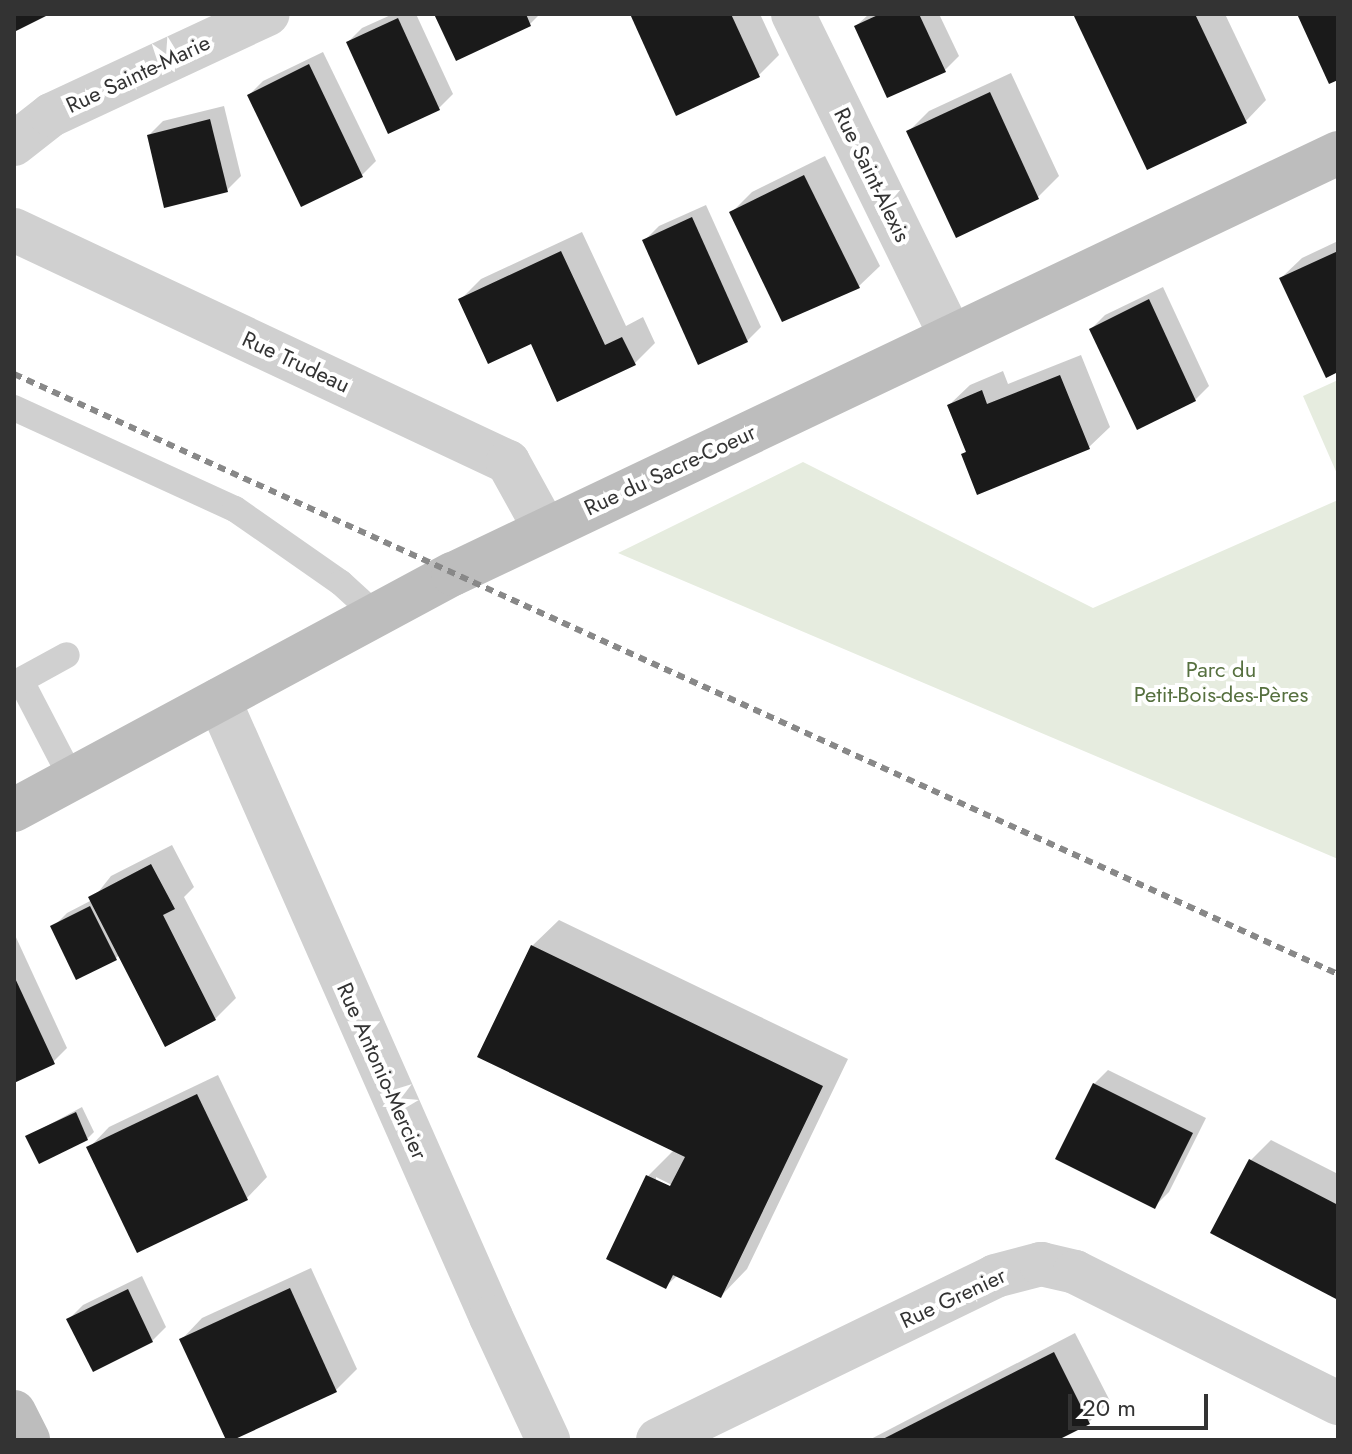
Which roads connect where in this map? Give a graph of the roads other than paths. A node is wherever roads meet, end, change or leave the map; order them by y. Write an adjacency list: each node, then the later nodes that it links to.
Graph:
1 (268, 14): 3 (street, Rue Sainte-Marie)
2 (793, 14): 6 (street, Rue Saint-Alexis)
3 (14, 144)
4 (1338, 153): 6 (street, Rue du Sacre-Coeur)
5 (14, 230): 8 (street, Rue Trudeau)
6 (951, 336): 8 (street, Rue du Sacre-Coeur)
7 (14, 408): 9 (lane)
8 (545, 529): 9 (street, Rue du Sacre-Coeur)
9 (375, 614): 12 (street, Rue du Sacre-Coeur)
10 (67, 655): 11 (lane)
11 (17, 683): 13 (lane)
12 (219, 700): 13 (street, Rue du Sacre-Coeur); 18 (street, Rue Antonio-Mercier)
13 (72, 779): 14 (street, Rue du Sacre-Coeur)
14 (14, 810)
15 (1338, 1403): 19 (street, Rue Grenier)
16 (14, 1412): 17 (street)
17 (28, 1440)
18 (548, 1440)
19 (658, 1440)

